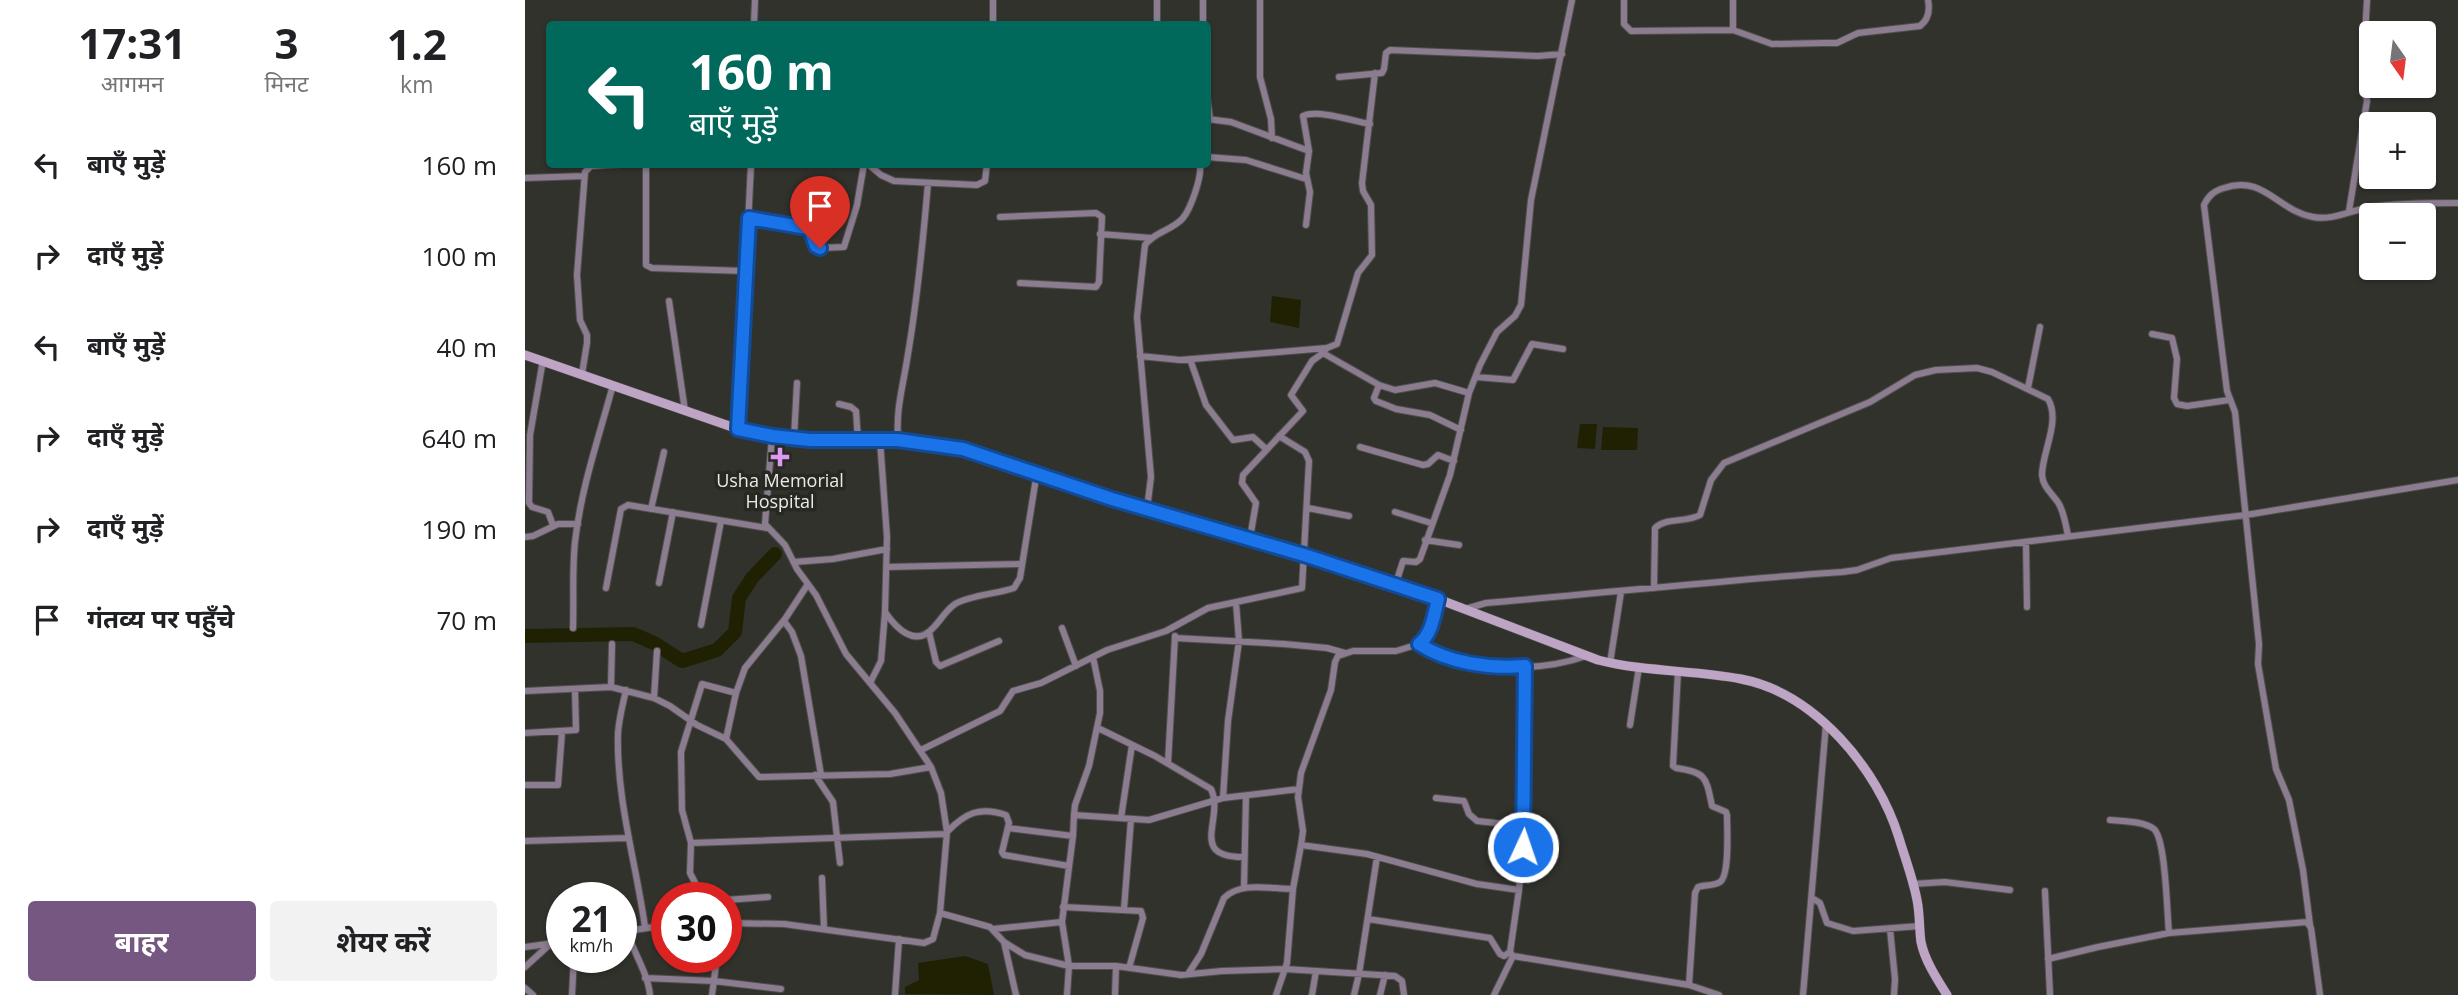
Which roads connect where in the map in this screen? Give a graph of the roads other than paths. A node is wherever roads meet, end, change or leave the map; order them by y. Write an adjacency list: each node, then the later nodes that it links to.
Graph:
1 (755, 0): 11 (street)
2 (993, 0): 12 (street)
3 (1157, 0): 13 (street)
4 (1203, 0): 14 (street)
5 (1260, 0): 21 (street)
6 (1571, 0): 16 (street)
7 (1624, 0): 15 (street)
8 (1733, 0): 15 (street)
9 (1928, 0): 15 (street)
10 (2367, 0): 36 (street)
11 (754, 21)
12 (993, 21)
13 (1157, 21)
14 (1203, 21)
15 (1733, 30)
16 (1562, 54): 17 (street); 54 (street)
17 (1374, 74): 18 (street); 20 (street)
18 (1339, 77)
19 (1211, 119): 21 (street)
20 (1370, 124): 22 (street); 48 (street)
21 (1272, 138): 22 (street)
22 (1308, 151): 33 (street)
23 (1211, 157): 33 (street)
24 (588, 168): 31 (street)
25 (646, 168): 42 (street)
26 (751, 168): 38 (street)
27 (865, 168): 38 (street)
28 (872, 168): 34 (street)
29 (987, 168): 34 (street)
30 (1200, 168): 41 (street)
31 (585, 176): 32 (street); 53 (street)
32 (525, 178)
33 (1307, 179): 39 (street)
34 (928, 183): 70 (street)
35 (2458, 203): 36 (street)
36 (2349, 211): 60 (street)
37 (1000, 216): 40 (street)
38 (749, 218): 42 (street)
39 (1306, 225)
40 (1100, 234): 41 (street); 43 (street)
41 (1151, 238): 50 (street)
42 (745, 271): 63 (street)
43 (1020, 283)
44 (669, 300): 62 (street)
45 (2040, 327): 58 (street)
46 (2152, 334): 60 (street)
47 (1563, 349): 54 (street)
48 (1325, 351): 51 (street); 57 (street); 66 (street)
49 (525, 355): 52 (street)
50 (1140, 356): 51 (street); 78 (street)
51 (1190, 359): 72 (street)
52 (543, 360): 53 (street); 87 (street)
53 (582, 374): 56 (street)
54 (1476, 377): 59 (street)
55 (797, 383): 67 (street)
56 (613, 385): 62 (street); 86 (street)
57 (1379, 385): 59 (street); 64 (street)
58 (2028, 388): 89 (street); 104 (street)
59 (1469, 393): 64 (street)
60 (2229, 400): 82 (street)
61 (839, 404): 68 (street)
62 (685, 411): 63 (street)
63 (738, 429): 65 (street)
64 (1461, 430): 74 (street)
65 (772, 436): 67 (street); 88 (street)
66 (1279, 436): 72 (street); 79 (street)
67 (794, 438): 68 (street)
68 (858, 440): 69 (street)
69 (880, 440): 70 (street); 95 (street)
70 (898, 440): 75 (street)
71 (1360, 447): 74 (street)
72 (1266, 449): 91 (street)
73 (664, 452): 77 (street)
74 (1454, 461): 85 (street)
75 (1037, 472): 78 (street); 98 (street)
76 (2458, 481): 82 (street)
77 (651, 509): 80 (street); 103 (street)
78 (1147, 509): 91 (street)
79 (1308, 509): 83 (street); 96 (street)
80 (673, 512): 84 (street); 100 (street)
81 (1395, 512): 85 (street)
82 (2246, 515): 89 (street); 190 (street)
83 (1349, 516)
84 (721, 521): 88 (street); 112 (street)
85 (1431, 523): 92 (street)
86 (578, 524): 87 (street); 114 (street)
87 (553, 526): 90 (street)
88 (767, 528): 97 (street)
89 (2068, 536): 93 (street)
90 (525, 537)
91 (1250, 538): 96 (street)
92 (1425, 540): 94 (street); 101 (street)
93 (2026, 543): 104 (street); 108 (street)
94 (1459, 545)
95 (887, 549): 97 (street); 99 (street)
96 (1304, 555): 101 (street); 107 (street)
97 (794, 562): 102 (street)
98 (1021, 564): 99 (street); 116 (street)
99 (887, 568): 110 (street)
100 (659, 583)
101 (1396, 583): 106 (street)
102 (808, 584): 111 (street); 131 (street)
103 (605, 588)
104 (1654, 588): 105 (street)
105 (1621, 592): 109 (street); 126 (street)
106 (1438, 599): 109 (street); 121 (street)
107 (1236, 603): 113 (street); 119 (street)
108 (2027, 607)
109 (1465, 609): 124 (street)
110 (885, 612): 116 (street); 131 (street)
111 (785, 620): 136 (street); 149 (street)
112 (701, 625)
113 (1173, 627): 117 (street); 125 (street)
114 (573, 628)
115 (1062, 628): 127 (street)
116 (929, 632): 118 (street)
117 (1175, 638): 119 (street); 147 (street)
118 (999, 641)
119 (1239, 642): 123 (street); 153 (street)
120 (612, 644): 132 (street)
121 (1419, 644): 123 (street); 128 (street)
122 (657, 651): 137 (street)
123 (1345, 653): 151 (street)
124 (1588, 656): 126 (street); 128 (street)
125 (1093, 657): 127 (street); 141 (street)
126 (1610, 663): 129 (street)
127 (1076, 666): 146 (street)
128 (1525, 666): 160 (street)
129 (1639, 667): 130 (street); 140 (street)
130 (1678, 671): 139 (street); 220 (street)
131 (870, 683): 146 (street)
132 (611, 687): 133 (street); 134 (street)
133 (575, 690): 135 (street); 142 (street)
134 (626, 690): 137 (street); 164 (street)
135 (525, 691)
136 (736, 693): 138 (street); 144 (street)
137 (654, 698): 138 (street)
138 (690, 721): 144 (street); 167 (street)
139 (1826, 724): 175 (street); 182 (street)
140 (1630, 725)
141 (1098, 728): 145 (street); 156 (street)
142 (562, 732): 143 (street); 150 (street)
143 (525, 733)
144 (726, 738): 149 (street)
145 (1132, 745): 147 (street); 157 (street)
146 (921, 750): 148 (street)
147 (1168, 763): 155 (street)
148 (931, 767): 149 (street); 162 (street)
149 (818, 775): 165 (street)
150 (525, 785)
151 (1299, 789): 152 (street); 168 (street)
152 (1246, 796): 153 (street); 169 (street)
153 (1223, 798): 155 (street)
154 (1436, 798): 160 (street)
155 (1215, 801): 158 (street); 169 (street)
156 (1074, 815): 157 (street); 163 (street)
157 (1121, 818): 158 (street)
158 (1131, 819): 185 (street)
159 (2110, 820): 198 (street)
160 (1525, 826): 178 (street)
161 (1008, 828): 162 (street); 163 (street); 172 (street)
162 (946, 833): 165 (street); 186 (street)
163 (1073, 836): 172 (street)
164 (628, 838): 166 (street); 193 (street)
165 (838, 839): 167 (street); 171 (street)
166 (525, 841)
167 (691, 843): 174 (street)
168 (1301, 845): 170 (street); 177 (street)
169 (1244, 856): 176 (street)
170 (1377, 857): 178 (street); 187 (street)
171 (839, 863)
172 (1069, 866): 184 (street)
173 (822, 878): 195 (street)
174 (695, 882)
175 (1913, 884): 179 (street); 192 (street)
176 (1244, 888): 177 (street); 215 (street)
177 (1293, 889): 211 (street)
178 (1519, 890): 204 (street)
179 (2010, 890)
180 (2045, 891): 205 (street)
181 (768, 897): 183 (street)
182 (1812, 898): 197 (street); 238 (street)
183 (742, 899)
184 (1063, 907): 185 (street); 188 (street)
185 (1123, 909): 210 (street)
186 (940, 913): 196 (street); 199 (street)
187 (1368, 919): 204 (street); 216 (street)
188 (1062, 922): 196 (street); 207 (street)
189 (742, 923): 195 (street)
190 (2310, 925): 198 (street); 242 (street)
191 (651, 926): 193 (street)
192 (1920, 926): 197 (street); 240 (street)
193 (645, 927): 194 (street)
194 (637, 929)
195 (824, 929): 199 (street)
196 (992, 929): 200 (street)
197 (1890, 929): 239 (street)
198 (2169, 933): 205 (street)
199 (899, 939): 227 (street)
200 (1004, 942): 207 (street); 228 (street)
201 (546, 945): 202 (street)
202 (525, 947)
203 (546, 949): 209 (street)
204 (1511, 954): 220 (street); 236 (street)
205 (2048, 959): 241 (street)
206 (637, 960): 218 (street)
207 (1069, 966): 208 (street); 229 (street)
208 (1116, 966): 210 (street); 230 (street)
209 (525, 967)
210 (1129, 968): 215 (street)
211 (1286, 970): 212 (street); 215 (street); 231 (street)
212 (1316, 971): 216 (street); 232 (street)
213 (573, 973): 224 (street)
214 (715, 973): 219 (street)
215 (1188, 974)
216 (1359, 974): 217 (street); 233 (street)
217 (1385, 975): 234 (street); 235 (street)
218 (645, 978): 219 (street); 225 (street)
219 (714, 981): 222 (street); 226 (street)
220 (1689, 985): 237 (street)
221 (525, 988): 223 (street)
222 (781, 989)
223 (533, 995)
224 (572, 995)
225 (650, 995)
226 (712, 995)
227 (895, 995)
228 (1016, 995)
229 (1067, 995)
230 (1115, 995)
231 (1276, 995)
232 (1312, 995)
233 (1354, 995)
234 (1380, 995)
235 (1404, 995)
236 (1494, 995)
237 (1719, 995)
238 (1803, 995)
239 (1894, 995)
240 (1947, 995)
241 (2050, 995)
242 (2320, 995)

